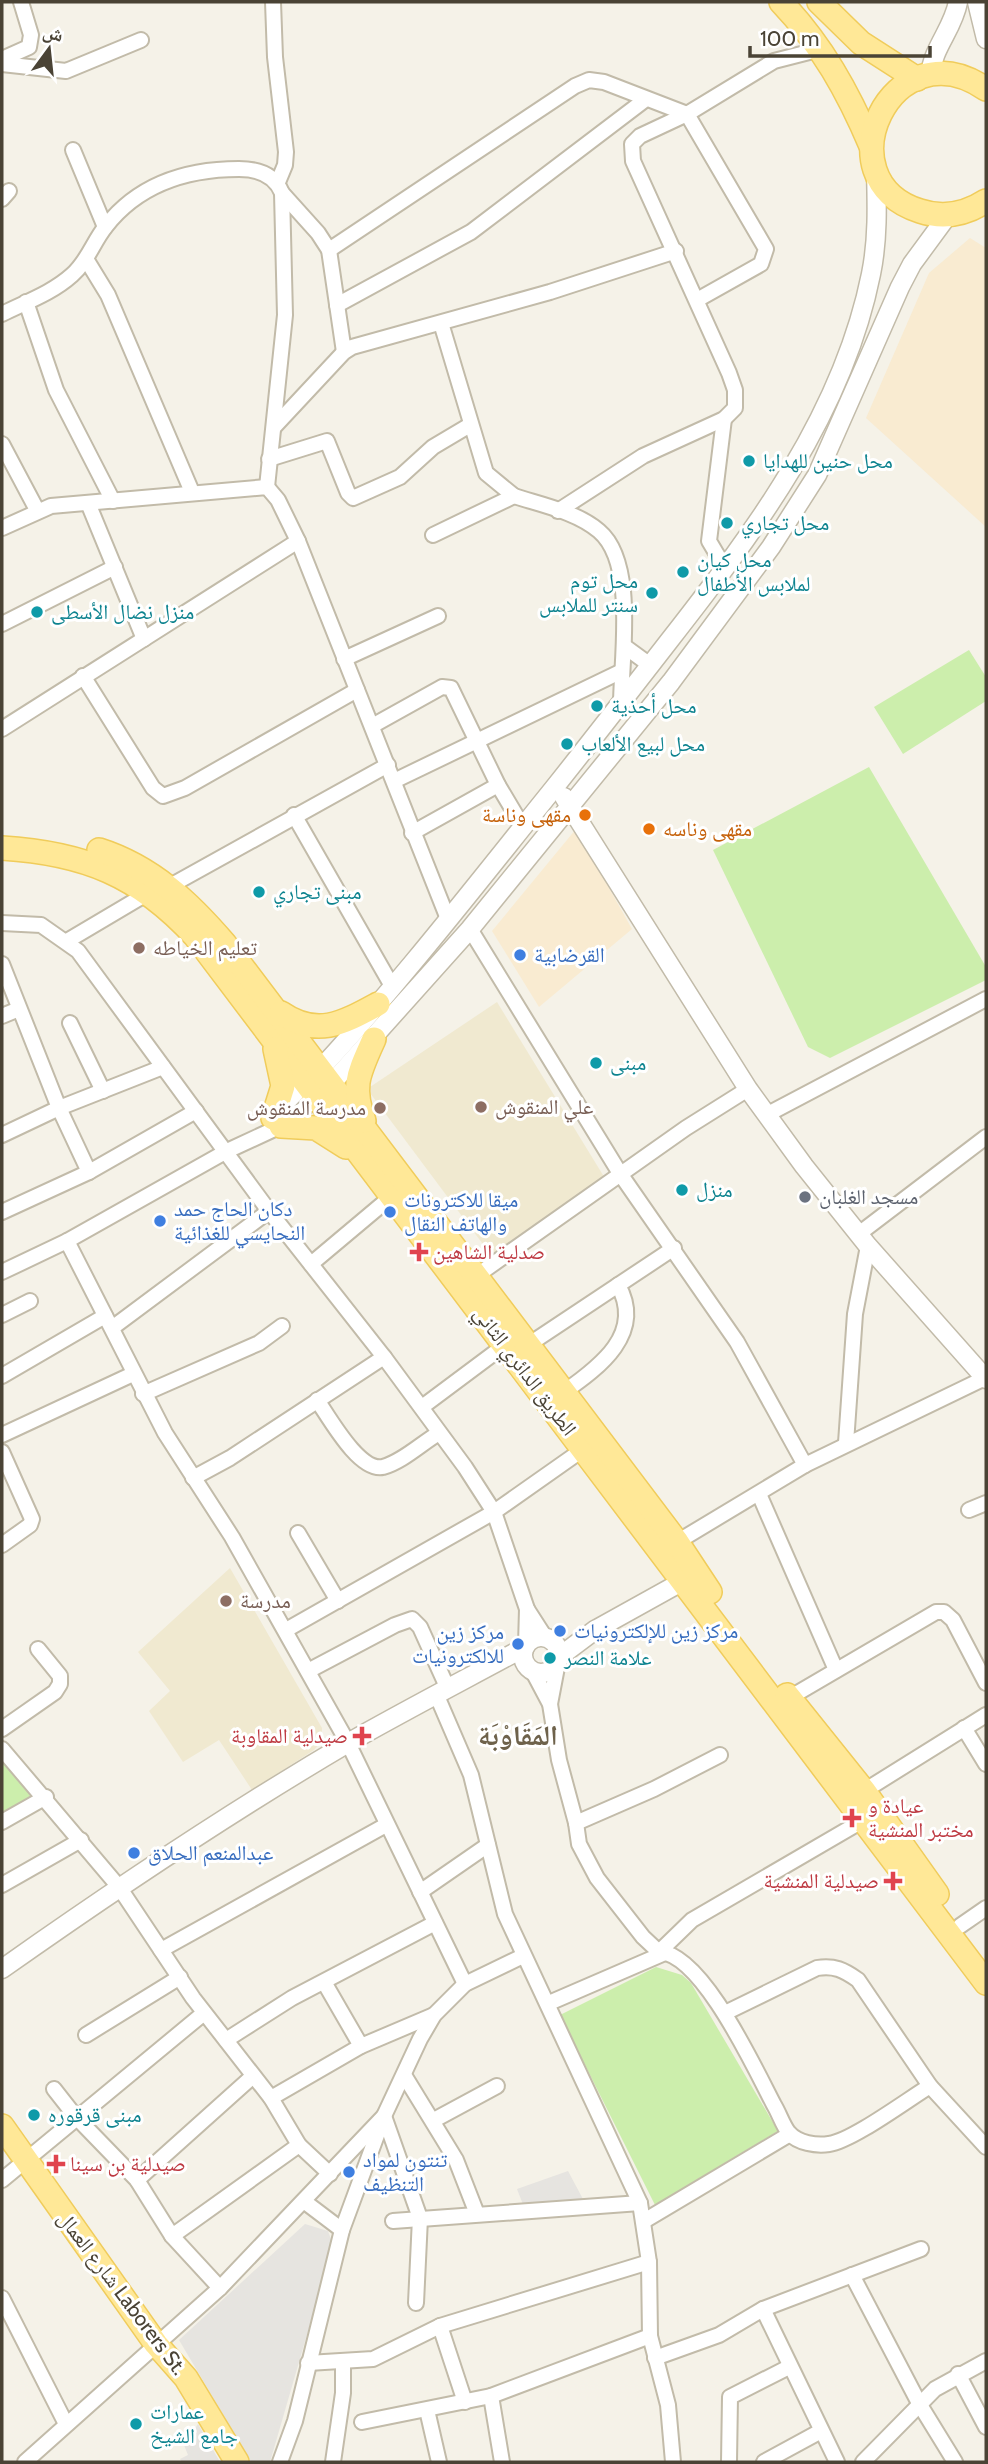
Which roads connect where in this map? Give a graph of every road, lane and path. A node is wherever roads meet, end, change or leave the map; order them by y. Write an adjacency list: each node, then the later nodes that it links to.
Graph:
1 (21, 2): 10 (street)
2 (273, 2): 18 (street)
3 (781, 2): 9 (main road)
4 (819, 2): 11 (main road)
5 (958, 2): 11 (street)
6 (976, 2): 7 (street)
7 (986, 39)
8 (141, 40): 10 (street)
9 (821, 49): 14 (street); 15 (main road)
10 (2, 62)
11 (924, 77): 12 (main road); 15 (main road)
12 (986, 89)
13 (646, 99): 14 (street); 23 (street); 28 (street)
14 (687, 114): 24 (street); 26 (street)
15 (871, 146): 17 (main road)
16 (73, 150): 22 (street)
17 (876, 170): 20 (main road); 48 (street)
18 (280, 188): 22 (street); 23 (street); 34 (street)
19 (986, 201): 20 (main road)
20 (956, 214): 21 (main road); 66 (street)
21 (986, 223)
22 (105, 227): 25 (street)
23 (329, 250): 28 (street)
24 (676, 251): 26 (street); 30 (street)
25 (86, 259): 27 (street); 38 (street)
26 (697, 300): 32 (street)
27 (26, 302): 29 (street); 40 (street)
28 (337, 305): 31 (street)
29 (2, 313)
30 (442, 323): 31 (street); 33 (street)
31 (344, 352): 34 (street)
32 (724, 419): 43 (street); 48 (street)
33 (470, 425): 36 (street); 39 (street)
34 (274, 427): 36 (street)
35 (2, 444): 42 (street)
36 (269, 459): 37 (street)
37 (267, 487): 38 (street); 46 (street)
38 (192, 492): 40 (street)
39 (514, 496): 43 (street); 45 (street)
40 (113, 500): 41 (street)
41 (88, 503): 42 (street); 47 (street)
42 (37, 510): 44 (street)
43 (558, 511): 52 (street)
44 (2, 528)
45 (433, 536)
46 (298, 541): 51 (street); 53 (street)
47 (115, 567): 50 (street); 51 (street)
48 (726, 568): 54 (street)
49 (438, 616): 53 (street)
50 (2, 624)
51 (144, 639): 56 (street)
52 (624, 646): 54 (street); 55 (street)
53 (344, 659): 57 (street)
54 (650, 665): 58 (street)
55 (622, 671): 58 (street); 61 (street)
56 (83, 676): 57 (street); 60 (street)
57 (356, 690): 59 (street)
58 (621, 706): 65 (street)
59 (372, 726): 61 (street); 62 (street)
60 (2, 729)
61 (476, 742): 63 (street); 64 (street)
62 (388, 765): 63 (street); 67 (street)
63 (394, 781): 70 (street)
64 (498, 785): 68 (street); 70 (street)
65 (556, 785): 66 (street); 68 (street)
66 (570, 804): 75 (street); 89 (street)
67 (294, 815): 72 (street); 78 (street)
68 (523, 827): 73 (street)
69 (2, 833): 72 (main road, الطريق الدائري الثاني)
70 (412, 833): 73 (street)
71 (2, 848): 72 (main road, الطريق الدائري الثاني)
72 (159, 889): 76 (street); 81 (main road, الطريق الدائري الثاني); 85 (main road, الطريق الدائري الثاني)
73 (448, 919): 78 (street)
74 (2, 923): 76 (street)
75 (470, 929): 86 (street); 100 (street)
76 (66, 941): 87 (street)
77 (2, 964): 82 (street)
78 (392, 986): 80 (street)
79 (986, 999): 93 (street)
80 (378, 1004): 81 (main road); 88 (street)
81 (273, 1007): 88 (main road, الطريق الدائري الثاني)
82 (19, 1009): 83 (street); 91 (street)
83 (2, 1016)
84 (70, 1023): 90 (street)
85 (272, 1039): 88 (main road, الطريق الدائري الثاني); 94 (main road)
86 (374, 1039): 88 (street); 97 (main road)
87 (163, 1067): 90 (street); 92 (street)
88 (319, 1084): 94 (street); 97 (main road, الطريق الدائري الثاني)
89 (748, 1089): 93 (street); 100 (street)
90 (103, 1091): 91 (street)
91 (59, 1108): 95 (street); 99 (street)
92 (196, 1111): 98 (street); 99 (street)
93 (768, 1114): 104 (street)
94 (277, 1122): 97 (main road); 98 (street)
95 (2, 1135)
96 (986, 1137): 104 (street)
97 (368, 1151): 101 (main road, الطريق الدائري الثاني); 109 (main road, الطريق الدائري الثاني)
98 (227, 1152): 102 (street); 105 (street)
99 (89, 1171): 103 (street)
100 (621, 1175): 106 (street); 109 (street)
101 (392, 1196): 107 (street); 115 (main road, الطريق الدائري الثاني)
102 (269, 1211): 107 (street); 113 (street)
103 (2, 1212)
104 (864, 1239): 120 (street); 127 (street)
105 (67, 1241): 108 (street); 113 (street)
106 (674, 1248): 110 (street); 130 (street)
107 (311, 1264): 117 (street)
108 (2, 1272)
109 (477, 1276): 116 (main road, الطريق الدائري الثاني)
110 (618, 1285): 116 (street); 121 (street)
111 (30, 1301): 112 (street)
112 (2, 1315)
113 (109, 1322): 118 (street); 119 (street)
114 (282, 1326): 122 (street)
115 (505, 1345): 124 (street); 128 (main road, الطريق الدائري الثاني)
116 (528, 1345): 121 (main road, الطريق الدائري الثاني)
117 (384, 1357): 123 (street); 124 (street)
118 (133, 1374): 122 (street); 126 (street)
119 (2, 1376)
120 (986, 1378): 127 (street)
121 (564, 1392): 137 (main road, الطريق الدائري الثاني)
122 (143, 1394): 131 (street)
123 (317, 1399): 125 (street); 131 (street)
124 (422, 1407): 125 (street)
125 (439, 1433): 135 (street)
126 (2, 1436)
127 (846, 1443): 130 (street)
128 (585, 1448): 135 (street); 139 (main road, الطريق الدائري الثاني)
129 (2, 1453): 138 (street)
130 (804, 1465): 132 (street)
131 (193, 1478): 142 (street)
132 (759, 1494): 137 (street); 150 (street)
133 (986, 1503): 134 (street)
134 (969, 1510)
135 (494, 1512): 140 (street); 141 (street)
136 (298, 1533): 140 (street)
137 (677, 1542): 139 (main road, الطريق الدائري الثاني)
138 (2, 1545)
139 (690, 1578): 143 (street); 154 (main road, الطريق الدائري الثاني); 165 (main road, الطريق الدائري الثاني)
140 (338, 1601): 142 (street)
141 (527, 1609): 144 (street); 145 (street)
142 (286, 1630): 151 (street)
143 (595, 1630): 144 (street); 147 (street)
144 (548, 1638): 145 (street); 147 (street)
145 (526, 1646): 148 (street); 149 (street)
146 (38, 1649): 158 (street)
147 (558, 1659): 149 (street); 155 (street)
148 (491, 1668): 149 (street); 153 (street)
149 (531, 1669): 155 (street)
150 (836, 1670): 152 (street); 154 (street)
151 (308, 1671): 153 (street); 159 (street)
152 (986, 1683)
153 (442, 1693): 159 (street); 170 (street)
154 (789, 1698): 163 (main road, الطريق الدائري الثاني)
155 (550, 1704): 167 (street)
156 (986, 1715): 157 (street)
157 (964, 1728): 162 (street); 163 (street)
158 (2, 1729)
159 (348, 1743): 168 (street); 172 (street)
160 (2, 1749): 164 (street)
161 (720, 1755): 167 (street)
162 (986, 1764)
163 (863, 1791): 176 (main road, الطريق الدائري الثاني)
164 (46, 1797): 166 (street); 169 (street)
165 (862, 1821): 178 (street); 184 (main road, الطريق الدائري الثاني)
166 (2, 1822)
167 (576, 1823): 178 (street)
168 (386, 1825): 173 (street); 177 (street)
169 (81, 1840): 171 (street); 172 (street)
170 (488, 1845): 173 (street); 179 (street)
171 (2, 1885)
172 (119, 1886): 177 (street); 181 (street)
173 (420, 1892): 175 (street)
174 (986, 1908): 176 (street)
175 (435, 1923): 183 (street); 185 (street)
176 (960, 1926): 180 (main road, الطريق الدائري الثاني)
177 (161, 1950): 182 (street)
178 (663, 1952): 186 (street); 188 (street)
179 (523, 1956): 185 (street); 186 (street)
180 (986, 1957)
181 (2, 1969)
182 (180, 1977): 187 (street); 190 (street)
183 (324, 1982): 191 (street); 192 (street)
184 (986, 1983)
185 (466, 1984): 189 (street)
186 (549, 2003): 211 (street)
187 (204, 2013): 191 (street); 200 (street)
188 (725, 2013): 196 (street); 203 (street)
189 (434, 2015): 192 (street); 193 (street)
190 (86, 2035)
191 (226, 2040): 194 (street)
192 (361, 2046): 198 (street)
193 (404, 2075): 199 (street); 201 (street)
194 (253, 2076): 198 (street); 209 (street)
195 (498, 2086): 201 (street)
196 (930, 2086): 203 (street); 205 (street)
197 (54, 2089): 200 (street)
198 (271, 2098): 204 (street)
199 (384, 2116): 207 (street); 213 (street); 216 (street)
200 (76, 2117): 206 (street); 209 (street)
201 (434, 2120): 212 (street)
202 (2, 2126): 206 (main road, شارع العمال Laborers St.)
203 (790, 2134): 215 (street)
204 (299, 2145): 207 (street); 217 (street)
205 (986, 2147)
206 (24, 2160): 208 (street); 227 (main road, شارع العمال Laborers St.)
207 (330, 2174): 210 (street)
208 (2, 2180)
209 (137, 2180): 217 (street)
210 (305, 2202): 216 (street); 221 (street)
211 (640, 2203): 212 (street); 215 (street)
212 (477, 2214): 213 (street)
213 (420, 2218): 214 (street); 223 (street)
214 (393, 2221)
215 (644, 2221): 219 (street)
216 (342, 2230): 230 (street)
217 (172, 2236): 221 (street)
218 (921, 2249): 220 (street)
219 (649, 2262): 225 (street); 226 (street)
220 (852, 2275): 224 (street); 236 (street)
221 (220, 2288): 227 (street)
222 (2, 2298): 239 (street)
223 (416, 2303)
224 (763, 2309): 228 (street); 232 (street)
225 (440, 2326): 231 (street); 235 (street)
226 (650, 2336): 228 (street); 234 (street)
227 (156, 2344): 239 (street); 243 (main road, شارع العمال Laborers St.)
228 (655, 2358): 248 (street)
229 (986, 2361): 233 (street)
230 (307, 2362): 231 (street); 244 (street)
231 (344, 2362): 245 (street)
232 (789, 2367): 241 (street); 249 (street)
233 (958, 2374): 236 (street); 240 (street)
234 (491, 2396): 235 (street); 247 (street)
235 (465, 2402): 237 (street)
236 (920, 2405): 252 (street); 253 (street)
237 (427, 2410): 238 (street); 246 (street)
238 (362, 2422)
239 (66, 2424): 242 (street)
240 (986, 2427)
241 (821, 2431): 250 (street); 251 (street)
242 (25, 2462)
243 (237, 2462)
244 (281, 2462)
245 (333, 2462)
246 (439, 2462)
247 (502, 2462)
248 (673, 2462)
249 (729, 2462)
250 (764, 2462)
251 (837, 2462)
252 (863, 2462)
253 (955, 2462)

